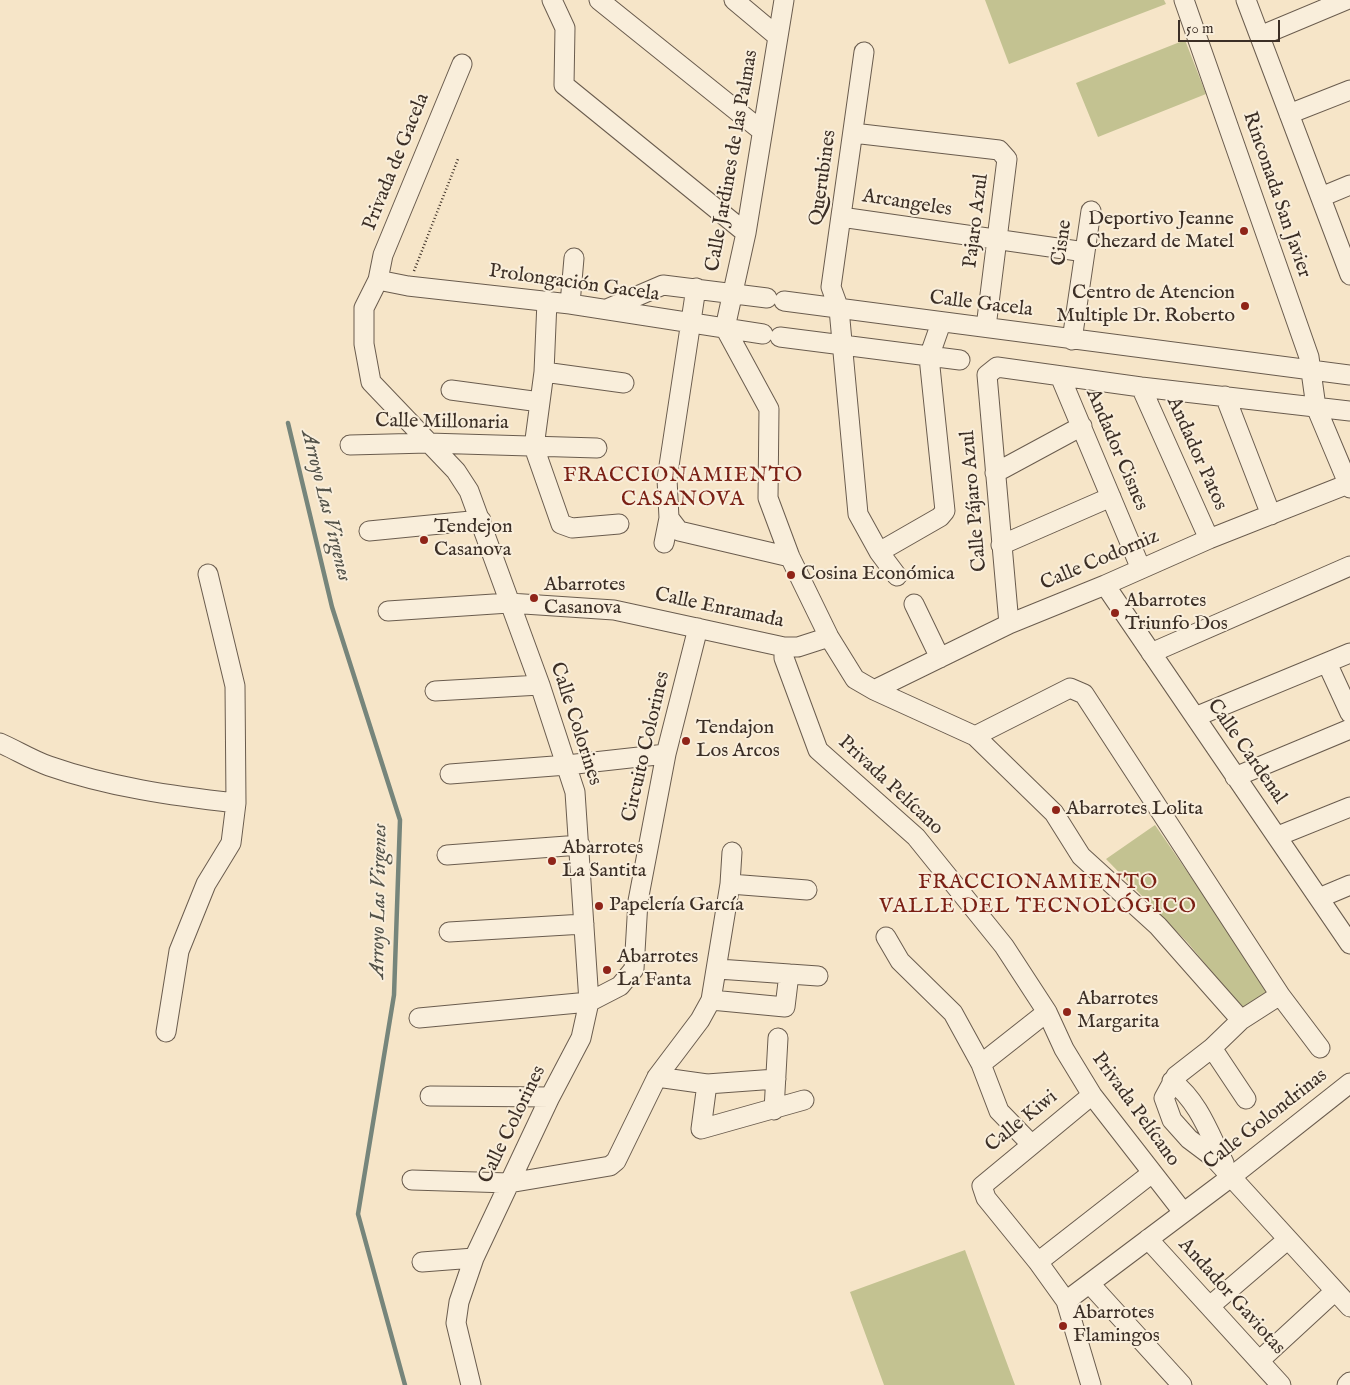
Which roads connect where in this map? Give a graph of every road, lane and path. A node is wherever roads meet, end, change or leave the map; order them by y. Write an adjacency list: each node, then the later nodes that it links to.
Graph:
1 (552, 0): 21 (street)
2 (599, 0): 14 (street)
3 (734, 0): 8 (street)
4 (784, 0): 8 (street, Calle Jardines de las Palmas)
5 (1184, 0): 43 (street, Rinconada San Javier)
6 (1246, 0): 9 (street)
7 (1346, 0): 9 (street)
8 (777, 36): 14 (street, Calle Jardines de las Palmas)
9 (1260, 36): 13 (street)
10 (864, 52): 15 (street, Querubines)
11 (462, 64): 26 (street, Privada de Gacela)
12 (1350, 90): 13 (street)
13 (1289, 114): 18 (street)
14 (762, 130): 21 (street, Calle Jardines de las Palmas)
15 (853, 133): 20 (street, Querubines); 22 (street, Pajaro Azul)
16 (458, 159): 27 (path)
17 (1350, 185): 18 (street)
18 (1321, 197): 25 (street)
19 (1091, 211): 23 (street, Cisne)
20 (841, 217): 22 (street, Arcangeles); 33 (street, Querubines)
21 (746, 233): 29 (street, Calle Jardines de las Palmas)
22 (997, 241): 23 (street, Arcangeles); 36 (street, Pajaro Azul)
23 (1085, 252): 38 (street, Cisne)
24 (574, 258): 31 (street)
25 (1350, 275)
26 (378, 280): 27 (street, Prolongación Gacela); 54 (street, Calle Colorines)
27 (408, 286): 30 (street, Prolongación Gacela)
28 (696, 288): 29 (street, Calle Gacela); 32 (street, Calle Gacela); 35 (street)
29 (733, 292): 33 (street, Calle Gacela); 37 (street, Calle Jardines de las Palmas)
30 (547, 301): 31 (street, Prolongación Gacela); 42 (street)
31 (570, 304): 32 (street, Prolongación Gacela)
32 (606, 309): 35 (street, Prolongación Gacela)
33 (839, 309): 34 (street, Calle Gacela); 39 (street, Querubines)
34 (941, 322): 36 (street, Calle Gacela); 40 (street)
35 (690, 324): 37 (street, Prolongación Gacela); 62 (street)
36 (986, 327): 38 (street, Calle Gacela)
37 (725, 328): 39 (street, Prolongación Gacela); 70 (street)
38 (1072, 340): 43 (street, Calle Gacela)
39 (842, 346): 40 (street, Prolongación Gacela); 69 (street, Querubines)
40 (929, 357): 41 (street, Prolongación Gacela); 69 (street)
41 (960, 360)
42 (544, 372): 46 (street); 50 (street)
43 (1312, 372): 44 (street, Calle Gacela); 51 (street, Rinconada San Javier)
44 (1350, 375)
45 (1060, 376): 47 (street); 53 (street, Andador Cisnes); 58 (street, Calle Pájaro Azul)
46 (624, 382)
47 (1141, 387): 49 (street); 66 (street, Andador Patos)
48 (451, 390): 50 (street)
49 (1225, 396): 51 (street); 61 (street)
50 (540, 402): 56 (street)
51 (1316, 407): 52 (street); 59 (street, Rinconada San Javier)
52 (1350, 411)
53 (1082, 426): 58 (street); 60 (street, Andador Cisnes)
54 (428, 443): 55 (street, Calle Millonaria); 56 (street, Calle Millonaria); 63 (street, Calle Colorines)
55 (350, 445)
56 (534, 447): 57 (street, Calle Millonaria); 64 (street)
57 (597, 448)
58 (995, 473): 68 (street, Calle Pájaro Azul)
59 (1349, 482): 61 (street, Calle Codorniz)
60 (1111, 497): 68 (street); 72 (street, Andador Cisnes)
61 (1271, 514): 66 (street, Calle Codorniz)
62 (668, 518): 67 (street); 70 (street)
63 (481, 520): 65 (street); 76 (street, Calle Colorines)
64 (618, 524)
65 (369, 531)
66 (1209, 539): 72 (street, Calle Codorniz)
67 (664, 543)
68 (1001, 545): 79 (street, Calle Pájaro Azul)
69 (879, 552): 74 (street, Querubines)
70 (790, 557): 81 (street)
71 (1350, 566): 84 (street)
72 (1141, 569): 75 (street, Calle Codorniz)
73 (208, 574): 99 (street)
74 (897, 576)
75 (1105, 585): 79 (street, Calle Codorniz); 84 (street, Calle Cardenal)
76 (509, 603): 78 (street, Calle Enramada); 80 (street, Calle Enramada); 87 (street, Calle Colorines)
77 (914, 604): 85 (street)
78 (388, 611)
79 (1009, 624): 85 (street, Calle Codorniz)
80 (698, 628): 82 (street, Calle Enramada); 95 (street, Circuito Colorines)
81 (829, 637): 82 (street, Calle Enramada); 88 (street)
82 (784, 647): 119 (street, Privada Pelícano)
83 (1350, 652): 86 (street)
84 (1151, 653): 91 (street, Calle Cardenal)
85 (940, 658): 88 (street, Calle Codorniz)
86 (1327, 663): 90 (street); 91 (street)
87 (540, 685): 89 (street); 96 (street, Calle Colorines)
88 (874, 690): 93 (street)
89 (435, 691)
90 (1350, 713)
91 (1195, 718): 98 (street, Calle Cardenal)
92 (1350, 729): 98 (street)
93 (975, 736): 116 (street); 121 (street)
94 (0, 743): 99 (street)
95 (666, 754): 96 (street); 118 (street, Circuito Colorines)
96 (567, 765): 97 (street); 102 (street, Calle Colorines)
97 (450, 774)
98 (1236, 777): 101 (street, Calle Cardenal)
99 (236, 804): 122 (street)
100 (1350, 806): 101 (street)
101 (1278, 836): 108 (street, Calle Cardenal)
102 (580, 845): 104 (street); 109 (street, Calle Colorines)
103 (732, 852): 105 (street)
104 (448, 855)
105 (730, 884): 107 (street); 113 (street)
106 (1350, 885): 108 (street)
107 (807, 890)
108 (1319, 898): 112 (street, Calle Cardenal)
109 (584, 924): 110 (street); 118 (street, Calle Colorines)
110 (449, 932)
111 (886, 937): 126 (street)
112 (1350, 944)
113 (718, 969): 114 (street); 117 (street)
114 (789, 974): 115 (street); 117 (street)
115 (818, 976)
116 (1280, 995): 121 (street); 125 (street)
117 (711, 1000): 127 (street)
118 (590, 1002): 120 (street); 134 (street, Calle Colorines)
119 (1047, 1012): 126 (street); 132 (street, Privada Pelícano)
120 (419, 1018)
121 (1241, 1020): 124 (street)
122 (166, 1032)
123 (778, 1038): 128 (street)
124 (1212, 1048): 129 (street); 135 (street)
125 (1320, 1048)
126 (981, 1064): 138 (street)
127 (657, 1077): 131 (street); 142 (street)
128 (776, 1079): 131 (street); 137 (street)
129 (1172, 1081): 140 (street); 140 (street)
130 (1350, 1083): 140 (street, Calle Golondrinas)
131 (707, 1084): 137 (street)
132 (1092, 1094): 138 (street, Calle Kiwi); 139 (street, Privada Pelícano)
133 (430, 1096): 134 (street)
134 (550, 1097): 142 (street, Calle Colorines)
135 (1246, 1099)
136 (804, 1100): 137 (street)
137 (774, 1110)
138 (1031, 1144): 148 (street, Calle Kiwi)
139 (1152, 1173): 143 (street, Privada Pelícano); 148 (street)
140 (1231, 1177): 143 (street, Calle Golondrinas); 145 (street)
141 (412, 1180): 142 (street)
142 (509, 1182): 146 (street, Calle Colorines)
143 (1184, 1212): 144 (street, Calle Golondrinas)
144 (1148, 1239): 149 (street, Calle Golondrinas); 152 (street, Andador Gaviotas)
145 (1287, 1240): 150 (street); 152 (street)
146 (474, 1258): 147 (street); 156 (street, Calle Colorines)
147 (422, 1262)
148 (1038, 1262): 151 (street)
149 (1090, 1284): 151 (street, Calle Golondrinas); 158 (street)
150 (1335, 1291): 153 (street); 154 (street)
151 (1066, 1301): 157 (street)
152 (1210, 1306): 154 (street, Andador Gaviotas)
153 (1350, 1307)
154 (1260, 1361): 159 (street, Andador Gaviotas)
155 (1350, 1382): 160 (street)
156 (471, 1385)
157 (1091, 1385)
158 (1182, 1385)
159 (1281, 1385)
160 (1347, 1385)

